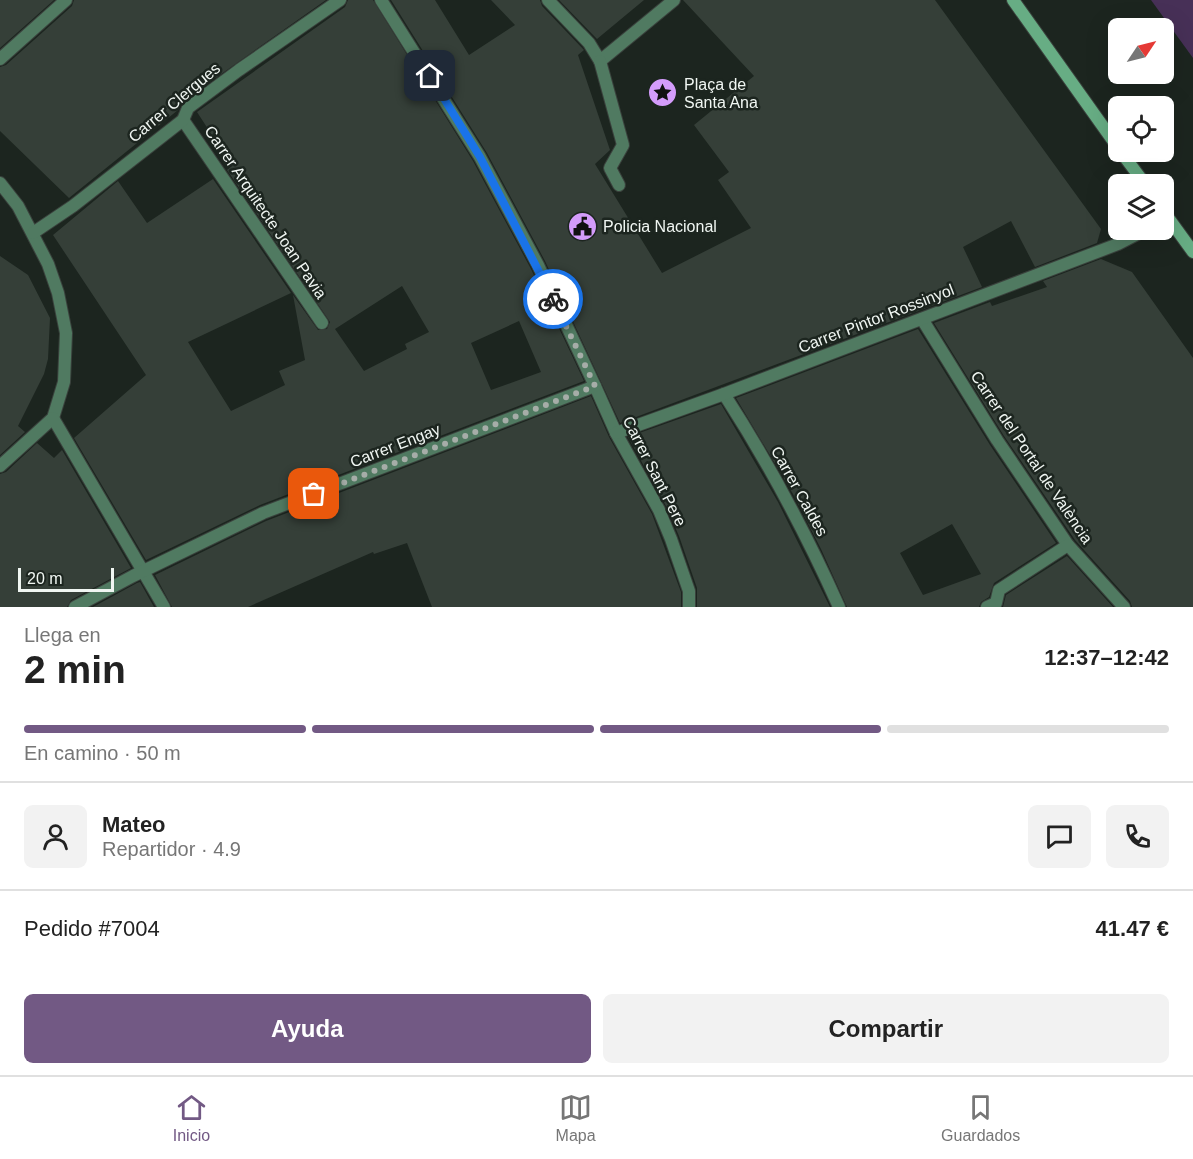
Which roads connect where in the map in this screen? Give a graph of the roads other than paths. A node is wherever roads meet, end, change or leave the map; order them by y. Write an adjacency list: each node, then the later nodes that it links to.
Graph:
1 (66, 0): 7 (street)
2 (340, 0): 9 (street, Carrer Clergues)
3 (381, 0): 19 (street, Carrer Sant Pere)
4 (548, 0): 8 (street)
5 (674, 0): 8 (street)
6 (1013, 0): 10 (street)
7 (0, 59)
8 (600, 61): 12 (street)
9 (183, 120): 14 (street, Carrer Clergues); 18 (street, Carrer Arquitecte Joan Pavia)
10 (1108, 133)
11 (0, 183): 14 (street)
12 (619, 185)
13 (1174, 228): 16 (street)
14 (33, 233): 21 (street)
15 (1126, 240): 17 (street, Carrer Pintor Rossinyol)
16 (1193, 252)
17 (922, 319): 20 (street, Carrer Pintor Rossinyol); 24 (street, Carrer del Portal de València)
18 (322, 323)
19 (595, 386): 22 (street, Carrer Sant Pere); 25 (street, Carrer Engay)
20 (724, 394): 22 (street, Carrer Pintor Rossinyol); 29 (street, Carrer Caldes)
21 (52, 418): 23 (street); 25 (street)
22 (616, 433): 28 (street, Carrer Sant Pere)
23 (0, 466)
24 (1068, 545): 30 (street); 31 (street, Carrer del Portal de València)
25 (144, 572): 26 (street, Carrer Engay); 27 (street)
26 (75, 607)
27 (164, 607)
28 (689, 607)
29 (839, 607)
30 (987, 607)
31 (1124, 607)

